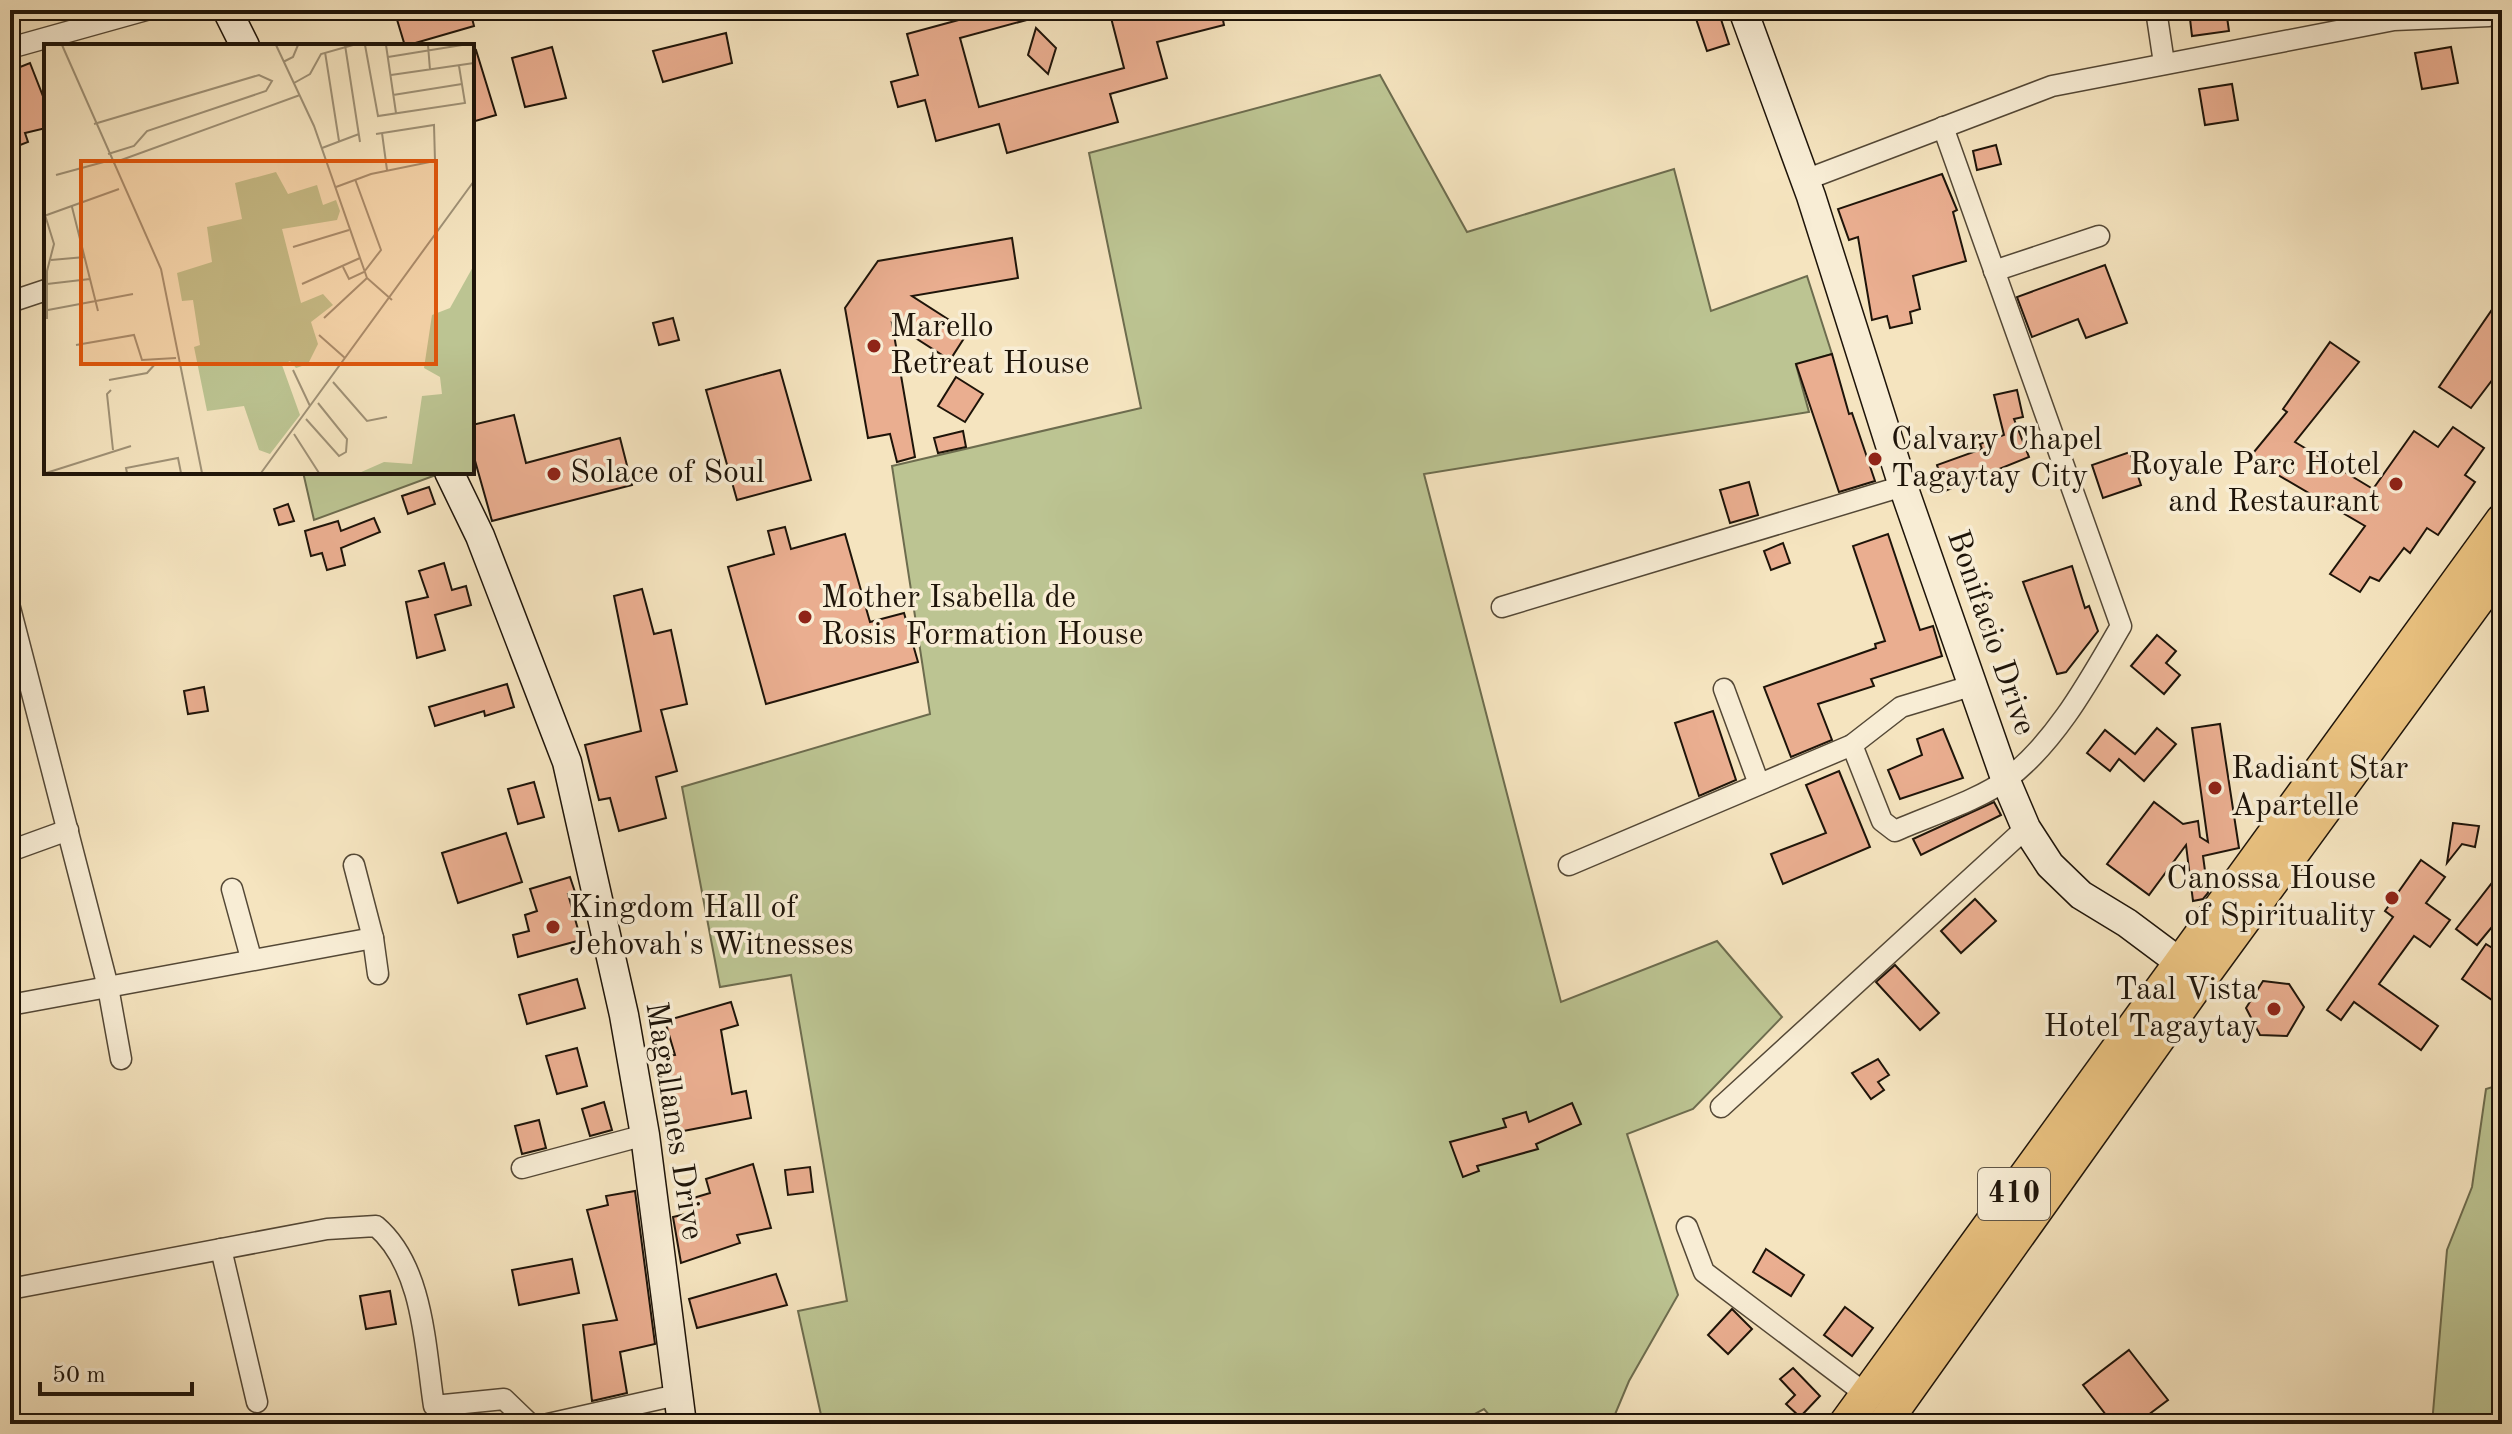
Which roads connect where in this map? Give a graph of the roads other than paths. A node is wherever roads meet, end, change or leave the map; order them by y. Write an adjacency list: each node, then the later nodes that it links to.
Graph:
1 (146, 10): 7 (street)
2 (1743, 10): 10 (street, Bonifacio Drive)
3 (2156, 10): 8 (street)
4 (2495, 10): 8 (street)
5 (230, 11): 6 (street)
6 (244, 44)
7 (10, 48)
8 (2164, 63): 9 (street)
9 (1943, 127): 10 (street); 12 (street)
10 (1805, 180): 16 (street, Bonifacio Drive)
11 (2099, 236): 12 (street)
12 (1994, 271): 25 (street)
13 (44, 291): 14 (street)
14 (10, 302)
15 (450, 474): 41 (street, Magallanes Drive)
16 (1903, 486): 19 (street); 22 (street, Bonifacio Drive)
17 (2502, 520): 35 (main road, 410)
18 (2502, 567): 35 (main road, 410)
19 (1502, 607)
20 (10, 608): 21 (street)
21 (19, 680): 28 (street)
22 (1974, 685): 24 (street); 25 (street, Bonifacio Drive)
23 (1724, 689): 26 (street)
24 (1852, 745): 25 (street); 26 (street)
25 (2006, 781): 27 (street, Bonifacio Drive)
26 (1759, 784): 31 (street)
27 (2026, 828): 35 (street, Bonifacio Drive); 40 (street)
28 (68, 830): 29 (street); 37 (street)
29 (10, 851)
30 (354, 865): 33 (street)
31 (1569, 865)
32 (232, 889): 34 (street)
33 (373, 938): 34 (street); 36 (street)
34 (251, 958): 37 (street)
35 (2191, 971): 47 (main road, 410); 53 (main road, 410)
36 (378, 974)
37 (108, 987): 38 (street); 39 (street)
38 (10, 1005)
39 (121, 1059)
40 (1721, 1107)
41 (645, 1135): 42 (street); 46 (street, Magallanes Drive)
42 (522, 1168)
43 (1687, 1227): 47 (street)
44 (221, 1249): 45 (street); 48 (street); 49 (street)
45 (10, 1289)
46 (677, 1395): 50 (street); 51 (street, Magallanes Drive)
47 (1867, 1395): 52 (main road, 410)
48 (257, 1402)
49 (530, 1424)
50 (548, 1424)
51 (682, 1424)
52 (1845, 1424)
53 (1884, 1424)

